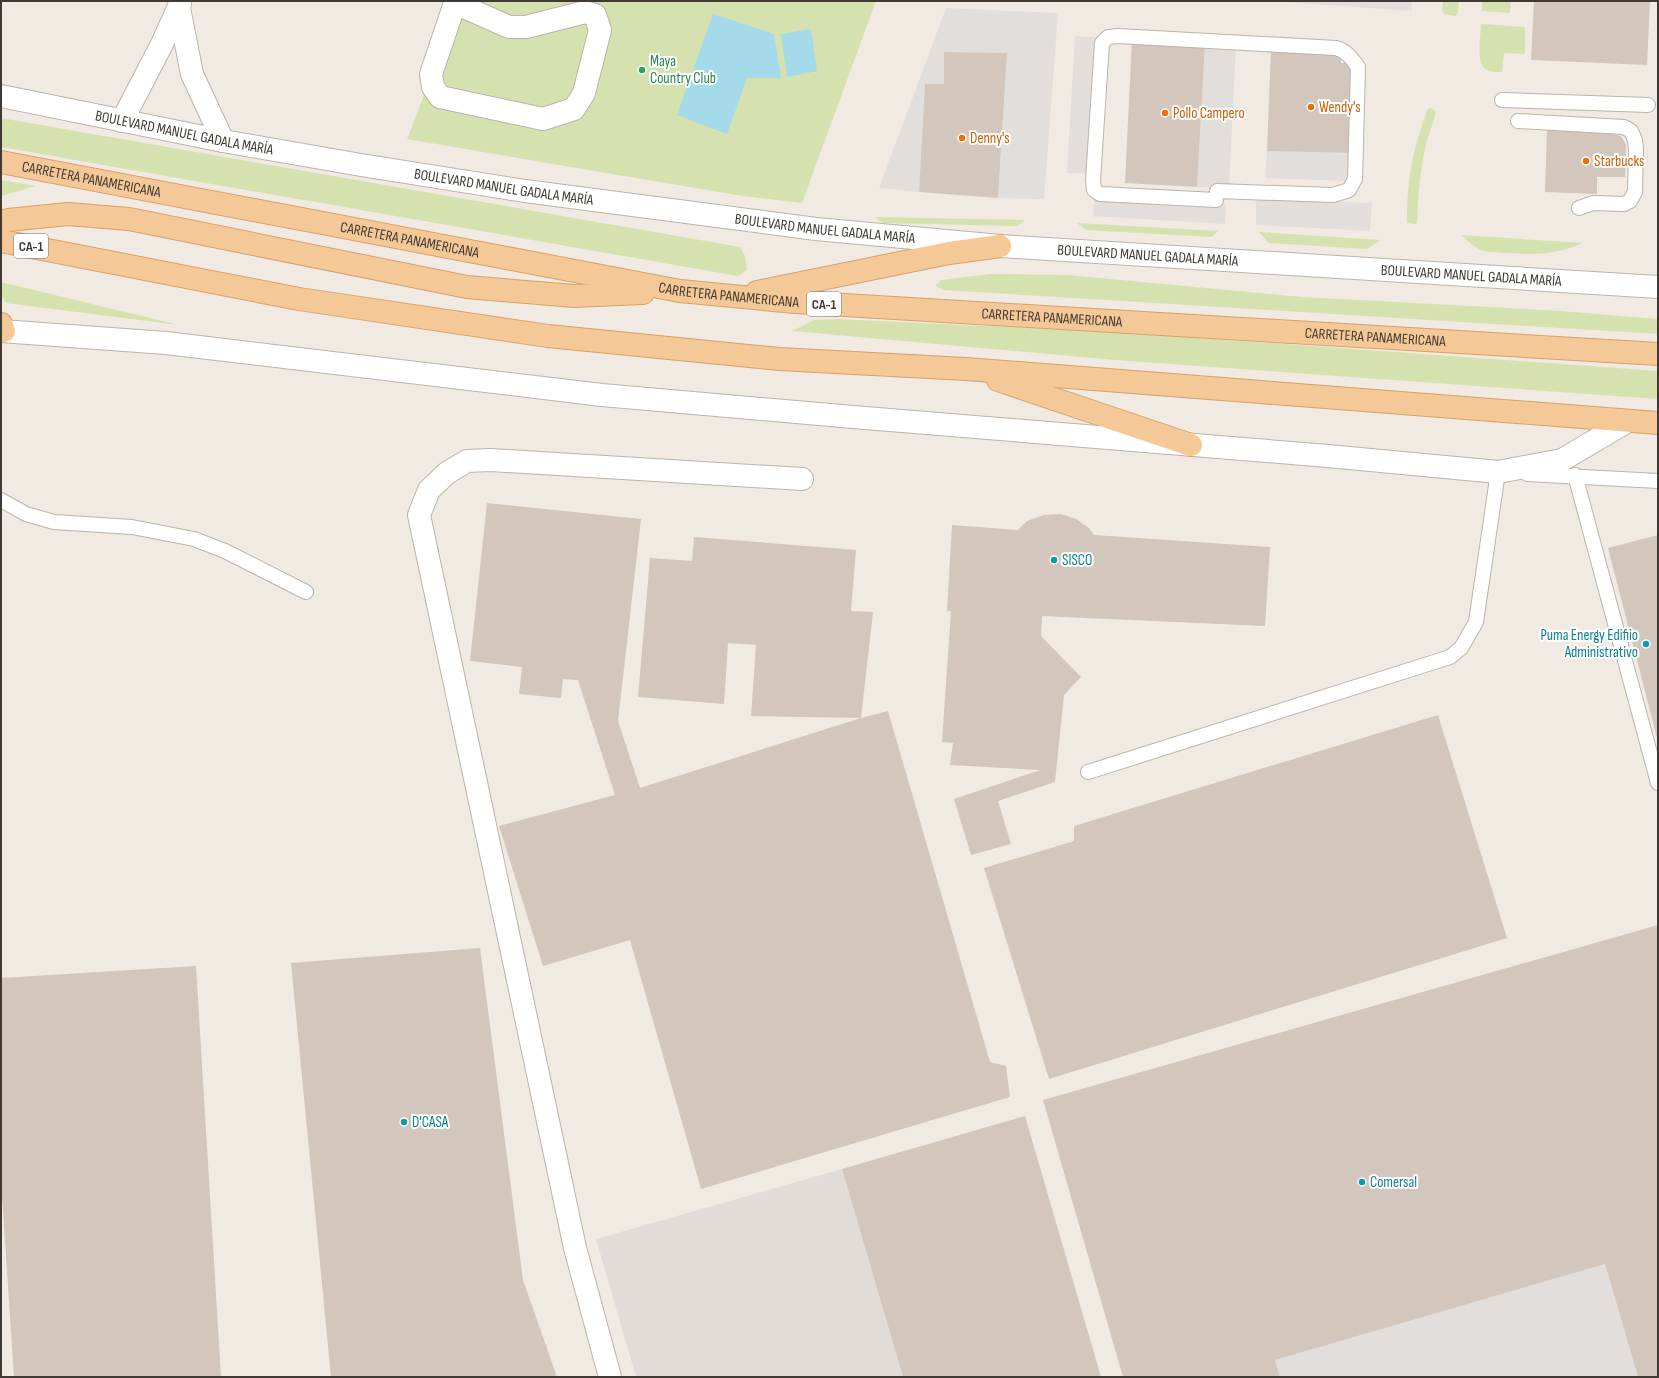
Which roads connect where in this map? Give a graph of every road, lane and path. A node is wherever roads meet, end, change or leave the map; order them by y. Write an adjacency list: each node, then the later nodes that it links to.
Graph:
1 (455, 2): 1 (street)
2 (180, 5): 6 (street); 8 (street)
3 (1, 96): 6 (street, BOULEVARD MANUEL GADALA MARÍA)
4 (1502, 100): 5 (lane)
5 (1648, 105)
6 (122, 121): 8 (street, BOULEVARD MANUEL GADALA MARÍA)
7 (1518, 121): 11 (lane)
8 (223, 141): 14 (street, BOULEVARD MANUEL GADALA MARÍA)
9 (1, 162): 16 (main road, CARRETERA PANAMERICANA / CA-1)
10 (1216, 195): 10 (lane)
11 (1579, 208)
12 (1, 222): 16 (main road)
13 (1, 241): 20 (main road, CA-1)
14 (1000, 246): 15 (street, BOULEVARD MANUEL GADALA MARÍA); 17 (main road)
15 (1658, 287)
16 (680, 291): 17 (main road, CARRETERA PANAMERICANA / CA-1)
17 (736, 296): 19 (main road, CARRETERA PANAMERICANA / CA-1)
18 (2, 329): 23 (street)
19 (1658, 354)
20 (966, 369): 21 (main road, CA-1); 23 (main road)
21 (1628, 421): 22 (main road, CA-1); 24 (street)
22 (1658, 423)
23 (1191, 445): 24 (street)
24 (1498, 472): 25 (lane); 30 (lane)
25 (1574, 475): 27 (lane); 31 (lane)
26 (802, 479): 32 (street)
27 (1658, 481)
28 (1, 500): 29 (lane)
29 (306, 592)
30 (1088, 772)
31 (1658, 783)
32 (610, 1377)

